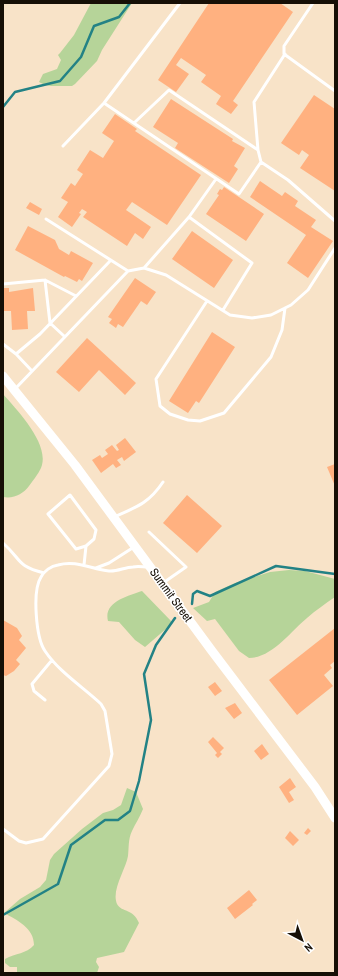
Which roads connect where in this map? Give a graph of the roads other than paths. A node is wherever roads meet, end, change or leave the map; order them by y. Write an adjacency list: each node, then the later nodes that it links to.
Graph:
1 (180, 3): 6 (lane)
2 (306, 3): 3 (lane)
3 (312, 5): 4 (lane)
4 (285, 54): 5 (lane); 9 (lane)
5 (335, 91)
6 (104, 103): 7 (lane); 8 (lane)
7 (134, 124): 9 (lane); 11 (lane)
8 (64, 146)
9 (258, 150): 10 (lane)
10 (261, 162): 11 (lane); 14 (lane)
11 (216, 179): 12 (lane)
12 (189, 217): 17 (lane); 24 (lane)
13 (46, 219): 16 (lane)
14 (335, 221)
15 (335, 248): 23 (lane)
16 (111, 260): 18 (lane); 21 (lane)
17 (144, 268): 18 (lane); 22 (lane)
18 (128, 271): 26 (lane)
19 (45, 280): 20 (lane); 21 (lane); 25 (lane)
20 (3, 284)
21 (76, 296): 25 (lane)
22 (207, 301): 23 (lane); 24 (lane)
23 (284, 308): 24 (lane)
24 (223, 310)
25 (50, 323): 26 (lane); 28 (lane)
26 (64, 336): 29 (lane)
27 (3, 344): 28 (lane)
28 (16, 354): 29 (lane)
29 (32, 371): 31 (lane)
30 (3, 376): 31 (main road, Summit Street)
31 (15, 390): 33 (main road, Summit Street)
32 (163, 482): 33 (lane)
33 (114, 517): 37 (main road, Summit Street)
34 (149, 532): 42 (lane)
35 (3, 543): 41 (lane)
36 (86, 546): 36 (lane); 38 (lane)
37 (136, 546): 39 (main road, Summit Street); 40 (lane)
38 (84, 565): 40 (lane); 41 (lane)
39 (151, 567): 40 (lane); 42 (main road, Summit Street)
40 (96, 568)
41 (44, 573): 43 (lane)
42 (163, 583): 45 (main road, Summit Street)
43 (52, 660): 44 (lane); 48 (lane)
44 (45, 700)
45 (315, 786): 46 (main road); 47 (main road, Summit Street)
46 (335, 808)
47 (335, 818)
48 (3, 830)

